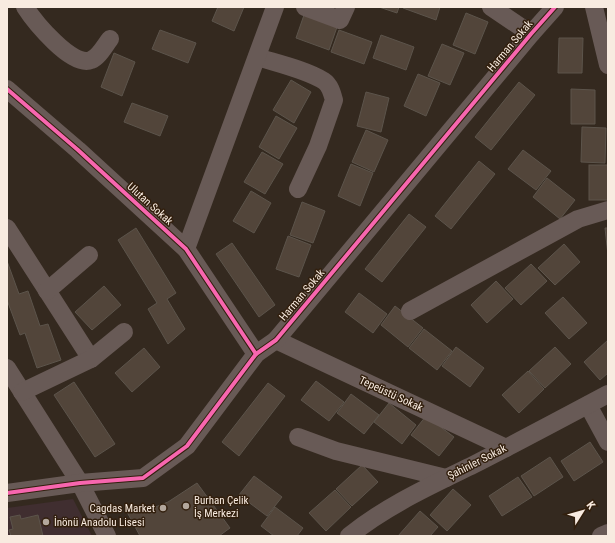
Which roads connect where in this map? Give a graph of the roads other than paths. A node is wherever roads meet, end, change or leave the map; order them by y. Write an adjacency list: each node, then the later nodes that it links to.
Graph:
1 (25, 7): 9 (street)
2 (275, 7): 10 (street)
3 (305, 7): 4 (street)
4 (346, 7)
5 (491, 7): 8 (street)
6 (555, 7): 8 (street, Harman Sokak)
7 (594, 7): 11 (street)
8 (531, 34): 21 (street, Harman Sokak)
9 (110, 39)
10 (257, 57): 13 (street); 16 (street)
11 (608, 65)
12 (7, 89): 16 (street, Ulutan Sokak)
13 (298, 189)
14 (608, 210): 19 (street)
15 (7, 228): 18 (street)
16 (186, 249): 22 (street, Ulutan Sokak)
17 (89, 255): 18 (street)
18 (48, 291): 23 (street)
19 (410, 311)
20 (124, 332): 23 (street)
21 (276, 340): 22 (street, Harman Sokak); 30 (street, Tepeüstü Sokak)
22 (256, 354): 32 (street, Harman Sokak)
23 (91, 359): 25 (street)
24 (7, 368): 25 (street)
25 (22, 392): 32 (street)
26 (608, 394): 27 (street, Şahinler Sokak)
27 (588, 405): 29 (street); 30 (street, Şahinler Sokak)
28 (298, 437): 31 (street)
29 (608, 442)
30 (506, 448): 31 (street, Şahinler Sokak)
31 (446, 478): 36 (street, Şahinler Sokak)
32 (80, 483): 33 (street, Harman Sokak); 35 (street)
33 (7, 493)
34 (608, 533): 37 (street)
35 (107, 536)
36 (349, 536)
37 (601, 536)

